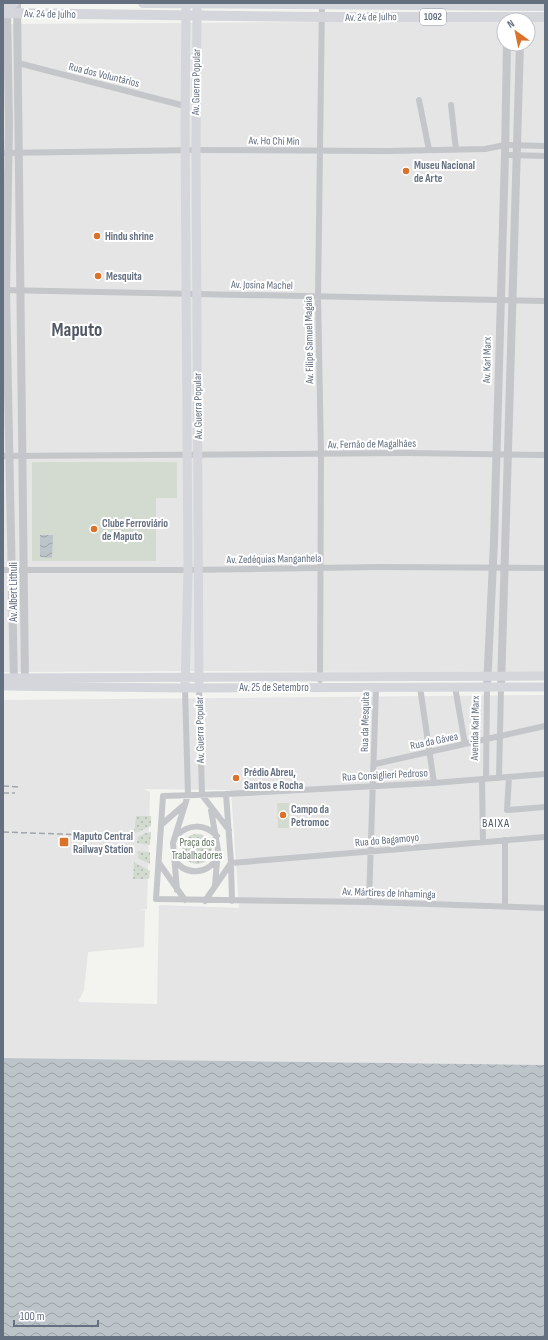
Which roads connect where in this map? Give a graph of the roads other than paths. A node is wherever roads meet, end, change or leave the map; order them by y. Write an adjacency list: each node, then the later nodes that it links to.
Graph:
1 (143, 3): 2 (main road)
2 (186, 3): 3 (main road, Av. 24 de Julho); 11 (main road, Av. Guerra Popular)
3 (197, 3): 5 (main road, Av. 24 de Julho / 1092); 12 (main road, Av. Guerra Popular)
4 (3, 4): 10 (main road, Av. 24 de Julho)
5 (322, 4): 6 (main road, Av. 24 de Julho / 1092); 14 (street, Av. Filipe Samuel Magaia)
6 (404, 4): 7 (main road, Av. 24 de Julho / 1092); 13 (street)
7 (508, 5): 8 (main road, Av. 24 de Julho / 1092)
8 (521, 5): 9 (main road, Av. 24 de Julho / 1092)
9 (545, 6)
10 (10, 8): 11 (main road, Av. 24 de Julho); 18 (street, Av. Albert Lithuli); 31 (street, Av. Albert Lithuli)
11 (186, 16): 12 (main road, Av. 24 de Julho); 21 (main road, Av. Guerra Popular)
12 (197, 16): 14 (main road, Av. 24 de Julho / 1092); 25 (main road, Av. Guerra Popular)
13 (405, 16): 14 (main road, Av. 24 de Julho / 1092); 15 (main road, Av. 24 de Julho / 1092)
14 (321, 17): 29 (street, Av. Filipe Samuel Magaia)
15 (496, 19)
16 (507, 52): 22 (street, Av. Karl Marx)
17 (520, 52): 23 (street, Av. Karl Marx)
18 (18, 63): 21 (street, Rua dos Voluntários); 30 (street, Av. Albert Lithuli)
19 (419, 100): 26 (street)
20 (451, 105): 27 (street)
21 (185, 106): 28 (main road, Av. Guerra Popular)
22 (505, 145): 23 (street, Av. Ho Chi Min); 27 (street, Av. Ho Chi Min); 32 (street, Av. Karl Marx)
23 (517, 145): 24 (street, Av. Ho Chi Min); 33 (street, Av. Karl Marx)
24 (545, 146)
25 (196, 150): 28 (street, Av. Ho Chi Min); 29 (street, Av. Ho Chi Min); 38 (main road, Av. Guerra Popular)
26 (429, 150): 27 (street, Av. Ho Chi Min); 29 (street, Av. Ho Chi Min)
27 (456, 150)
28 (185, 151): 30 (street, Av. Ho Chi Min); 37 (main road, Av. Guerra Popular)
29 (321, 151): 39 (street, Av. Filipe Samuel Magaia)
30 (19, 152): 31 (street, Av. Ho Chi Min); 36 (street, Av. Albert Lithuli)
31 (6, 153): 35 (street, Av. Albert Lithuli)
32 (505, 155): 33 (street); 40 (street, Av. Karl Marx)
33 (516, 155): 34 (street); 41 (street, Av. Karl Marx)
34 (545, 156)
35 (5, 290): 36 (street, Av. Josina Machel); 49 (street, Av. Albert Lithuli)
36 (20, 292): 37 (street, Av. Josina Machel); 50 (street, Av. Albert Lithuli)
37 (187, 293): 38 (street, Av. Josina Machel); 46 (main road, Av. Guerra Popular)
38 (197, 293): 39 (street, Av. Josina Machel); 47 (main road, Av. Guerra Popular)
39 (318, 296): 40 (street, Av. Josina Machel); 43 (street, Av. Filipe Samuel Magaia)
40 (500, 300): 41 (street, Av. Josina Machel); 48 (street, Av. Karl Marx)
41 (511, 301): 42 (street, Av. Josina Machel); 44 (street, Av. Karl Marx)
42 (545, 301)
43 (321, 454): 47 (street, Av. Fernão de Magalhães); 48 (street, Av. Fernão de Magalhães); 51 (street, Av. Filipe Samuel Magaia)
44 (508, 454): 45 (street, Av. Fernão de Magalhães); 48 (street, Av. Fernão de Magalhães); 53 (street, Av. Karl Marx)
45 (545, 454)
46 (188, 455): 47 (street, Av. Fernão de Magalhães); 50 (street); 57 (main road, Av. Guerra Popular)
47 (199, 455): 58 (main road, Av. Guerra Popular)
48 (496, 455): 52 (street, Av. Karl Marx)
49 (6, 456): 50 (street); 55 (street, Av. Albert Lithuli)
50 (22, 456): 56 (street, Av. Albert Lithuli)
51 (319, 568): 52 (street, Av. Zedéquias Manganhela); 58 (street, Av. Zedéquias Manganhela); 63 (street, Av. Filipe Samuel Magaia)
52 (493, 568): 53 (street, Av. Zedéquias Manganhela); 64 (street, Av. Karl Marx)
53 (505, 568): 54 (street, Av. Zedéquias Manganhela); 59 (street, Av. Karl Marx)
54 (545, 568)
55 (7, 570): 56 (street, Av. Zedéquias Manganhela); 67 (street, Av. Albert Lithuli)
56 (24, 570): 57 (street, Av. Zedéquias Manganhela); 66 (street, Av. Albert Lithuli)
57 (188, 570): 58 (street, Av. Zedéquias Manganhela); 61 (main road, Av. Guerra Popular)
58 (198, 570): 62 (main road, Av. Guerra Popular)
59 (501, 676): 60 (main road); 64 (main road, Av. 25 de Setembro); 74 (street)
60 (545, 676)
61 (185, 677): 62 (main road, Av. 25 de Setembro); 66 (main road, Av. 25 de Setembro); 76 (main road, Av. Guerra Popular)
62 (199, 677): 63 (main road, Av. 25 de Setembro); 77 (main road, Av. Guerra Popular)
63 (320, 677): 64 (main road, Av. 25 de Setembro); 69 (street, Av. Filipe Samuel Magaia)
64 (488, 677): 73 (street, Avenida Karl Marx)
65 (3, 678): 67 (main road, Av. 25 de Setembro)
66 (25, 681): 67 (main road, Av. 25 de Setembro); 76 (main road, Av. 25 de Setembro)
67 (14, 682): 68 (main road, Av. 25 de Setembro)
68 (3, 686)
69 (320, 687): 70 (main road, Av. 25 de Setembro); 77 (main road, Av. 25 de Setembro)
70 (376, 687): 71 (main road, Av. 25 de Setembro); 83 (street, Rua da Mesquita)
71 (420, 687): 72 (main road, Av. 25 de Setembro); 82 (street)
72 (455, 687): 73 (main road, Av. 25 de Setembro); 81 (street)
73 (487, 687): 74 (main road, Av. 25 de Setembro); 80 (street, Avenida Karl Marx)
74 (501, 687): 75 (main road, Av. 25 de Setembro); 79 (street)
75 (545, 687)
76 (185, 688): 77 (main road, Av. 25 de Setembro); 91 (street, Av. Guerra Popular)
77 (199, 688): 92 (street, Av. Guerra Popular)
78 (545, 726): 79 (street, Rua da Gávea)
79 (500, 736): 80 (street, Rua da Gávea); 86 (street)
80 (486, 739): 81 (street, Rua da Gávea); 87 (street, Avenida Karl Marx)
81 (465, 744): 82 (street, Rua da Gávea)
82 (429, 752): 83 (street, Rua da Gávea); 88 (street)
83 (375, 764): 89 (street, Rua da Mesquita)
84 (545, 774): 85 (street, Rua Consiglieri Pedroso)
85 (509, 777): 86 (street, Rua Consiglieri Pedroso); 95 (street)
86 (499, 778): 87 (street, Rua Consiglieri Pedroso)
87 (484, 779): 88 (street, Rua Consiglieri Pedroso); 102 (street, Avenida Karl Marx)
88 (434, 783): 89 (street, Rua Consiglieri Pedroso)
89 (373, 786): 90 (street, Rua Consiglieri Pedroso); 103 (street, Rua da Mesquita)
90 (226, 794): 92 (street); 97 (street)
91 (188, 795): 92 (street); 93 (street, Av. Guerra Popular); 96 (street)
92 (202, 796): 94 (street)
93 (185, 804): 96 (street); 98 (street, Av. Guerra Popular)
94 (210, 806): 97 (street); 99 (street)
95 (545, 807)
96 (161, 825): 106 (street)
97 (229, 830): 107 (street)
98 (176, 836): 99 (street); 105 (street, Av. Guerra Popular)
99 (217, 836): 104 (street)
100 (545, 837): 101 (street, Rua do Bagamoyo)
101 (505, 840): 102 (street, Rua do Bagamoyo); 114 (street)
102 (484, 842): 103 (street, Rua do Bagamoyo)
103 (371, 852): 107 (street, Rua do Bagamoyo); 113 (street, Rua da Mesquita)
104 (218, 856): 105 (street); 108 (street)
105 (174, 858): 109 (street, Av. Guerra Popular)
106 (158, 862): 109 (street); 110 (street)
107 (231, 863): 108 (street); 112 (street)
108 (215, 887): 111 (street)
109 (177, 890): 110 (street)
110 (185, 900): 111 (street)
111 (205, 900): 112 (street)
112 (232, 901): 113 (street, Av. Mártires de Inhaminga)
113 (368, 902): 114 (street, Av. Mártires de Inhaminga)
114 (506, 907): 115 (street, Av. Mártires de Inhaminga)
115 (545, 908)

